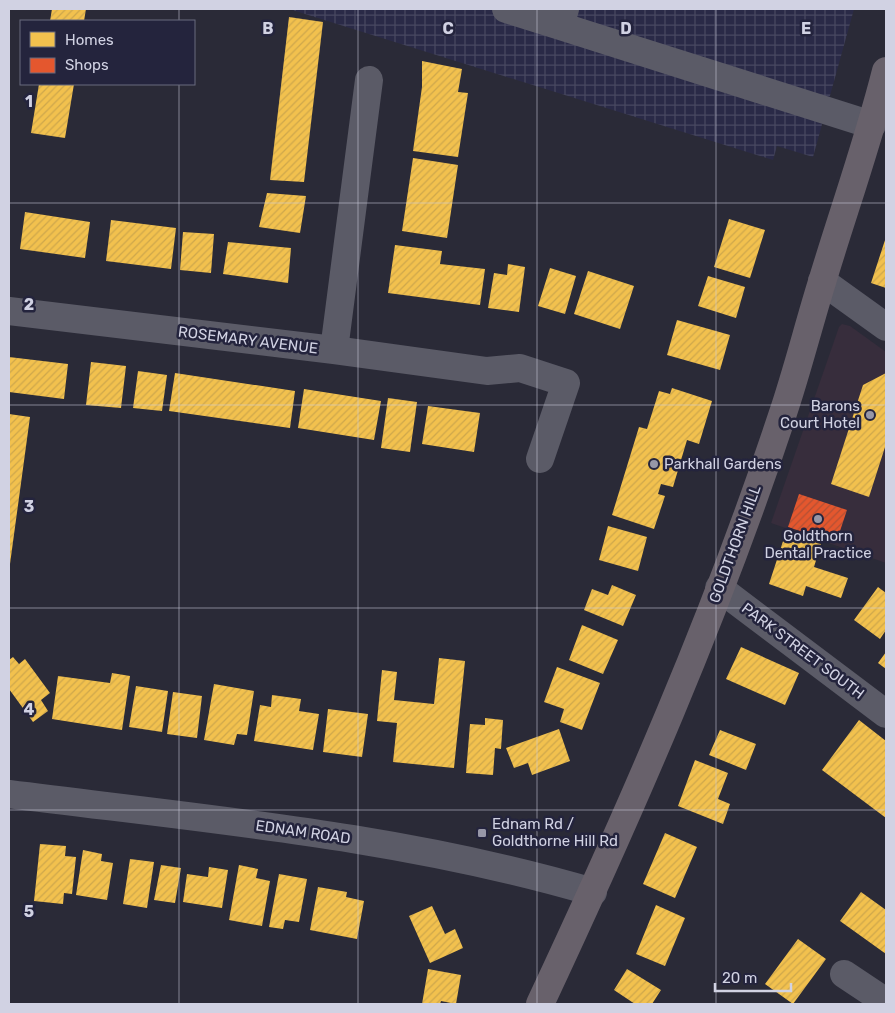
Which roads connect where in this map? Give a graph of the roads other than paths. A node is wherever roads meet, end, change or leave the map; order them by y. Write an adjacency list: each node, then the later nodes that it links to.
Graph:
1 (506, 9): 2 (street)
2 (562, 17): 5 (street)
3 (886, 71): 5 (main road, GOLDTHORN HILL)
4 (369, 80): 9 (street)
5 (872, 125): 6 (main road, GOLDTHORN HILL)
6 (822, 281): 8 (street); 11 (main road, GOLDTHORN HILL)
7 (9, 311): 9 (street, ROSEMARY AVENUE)
8 (886, 327)
9 (334, 350): 10 (street, ROSEMARY AVENUE)
10 (540, 459)
11 (719, 588): 12 (street, PARK STREET SOUTH); 14 (main road, GOLDTHORN HILL)
12 (886, 714)
13 (9, 794): 14 (street, EDNAM ROAD)
14 (593, 892): 17 (main road, GOLDTHORN HILL)
15 (844, 974): 16 (street)
16 (872, 999)
17 (540, 1004)

